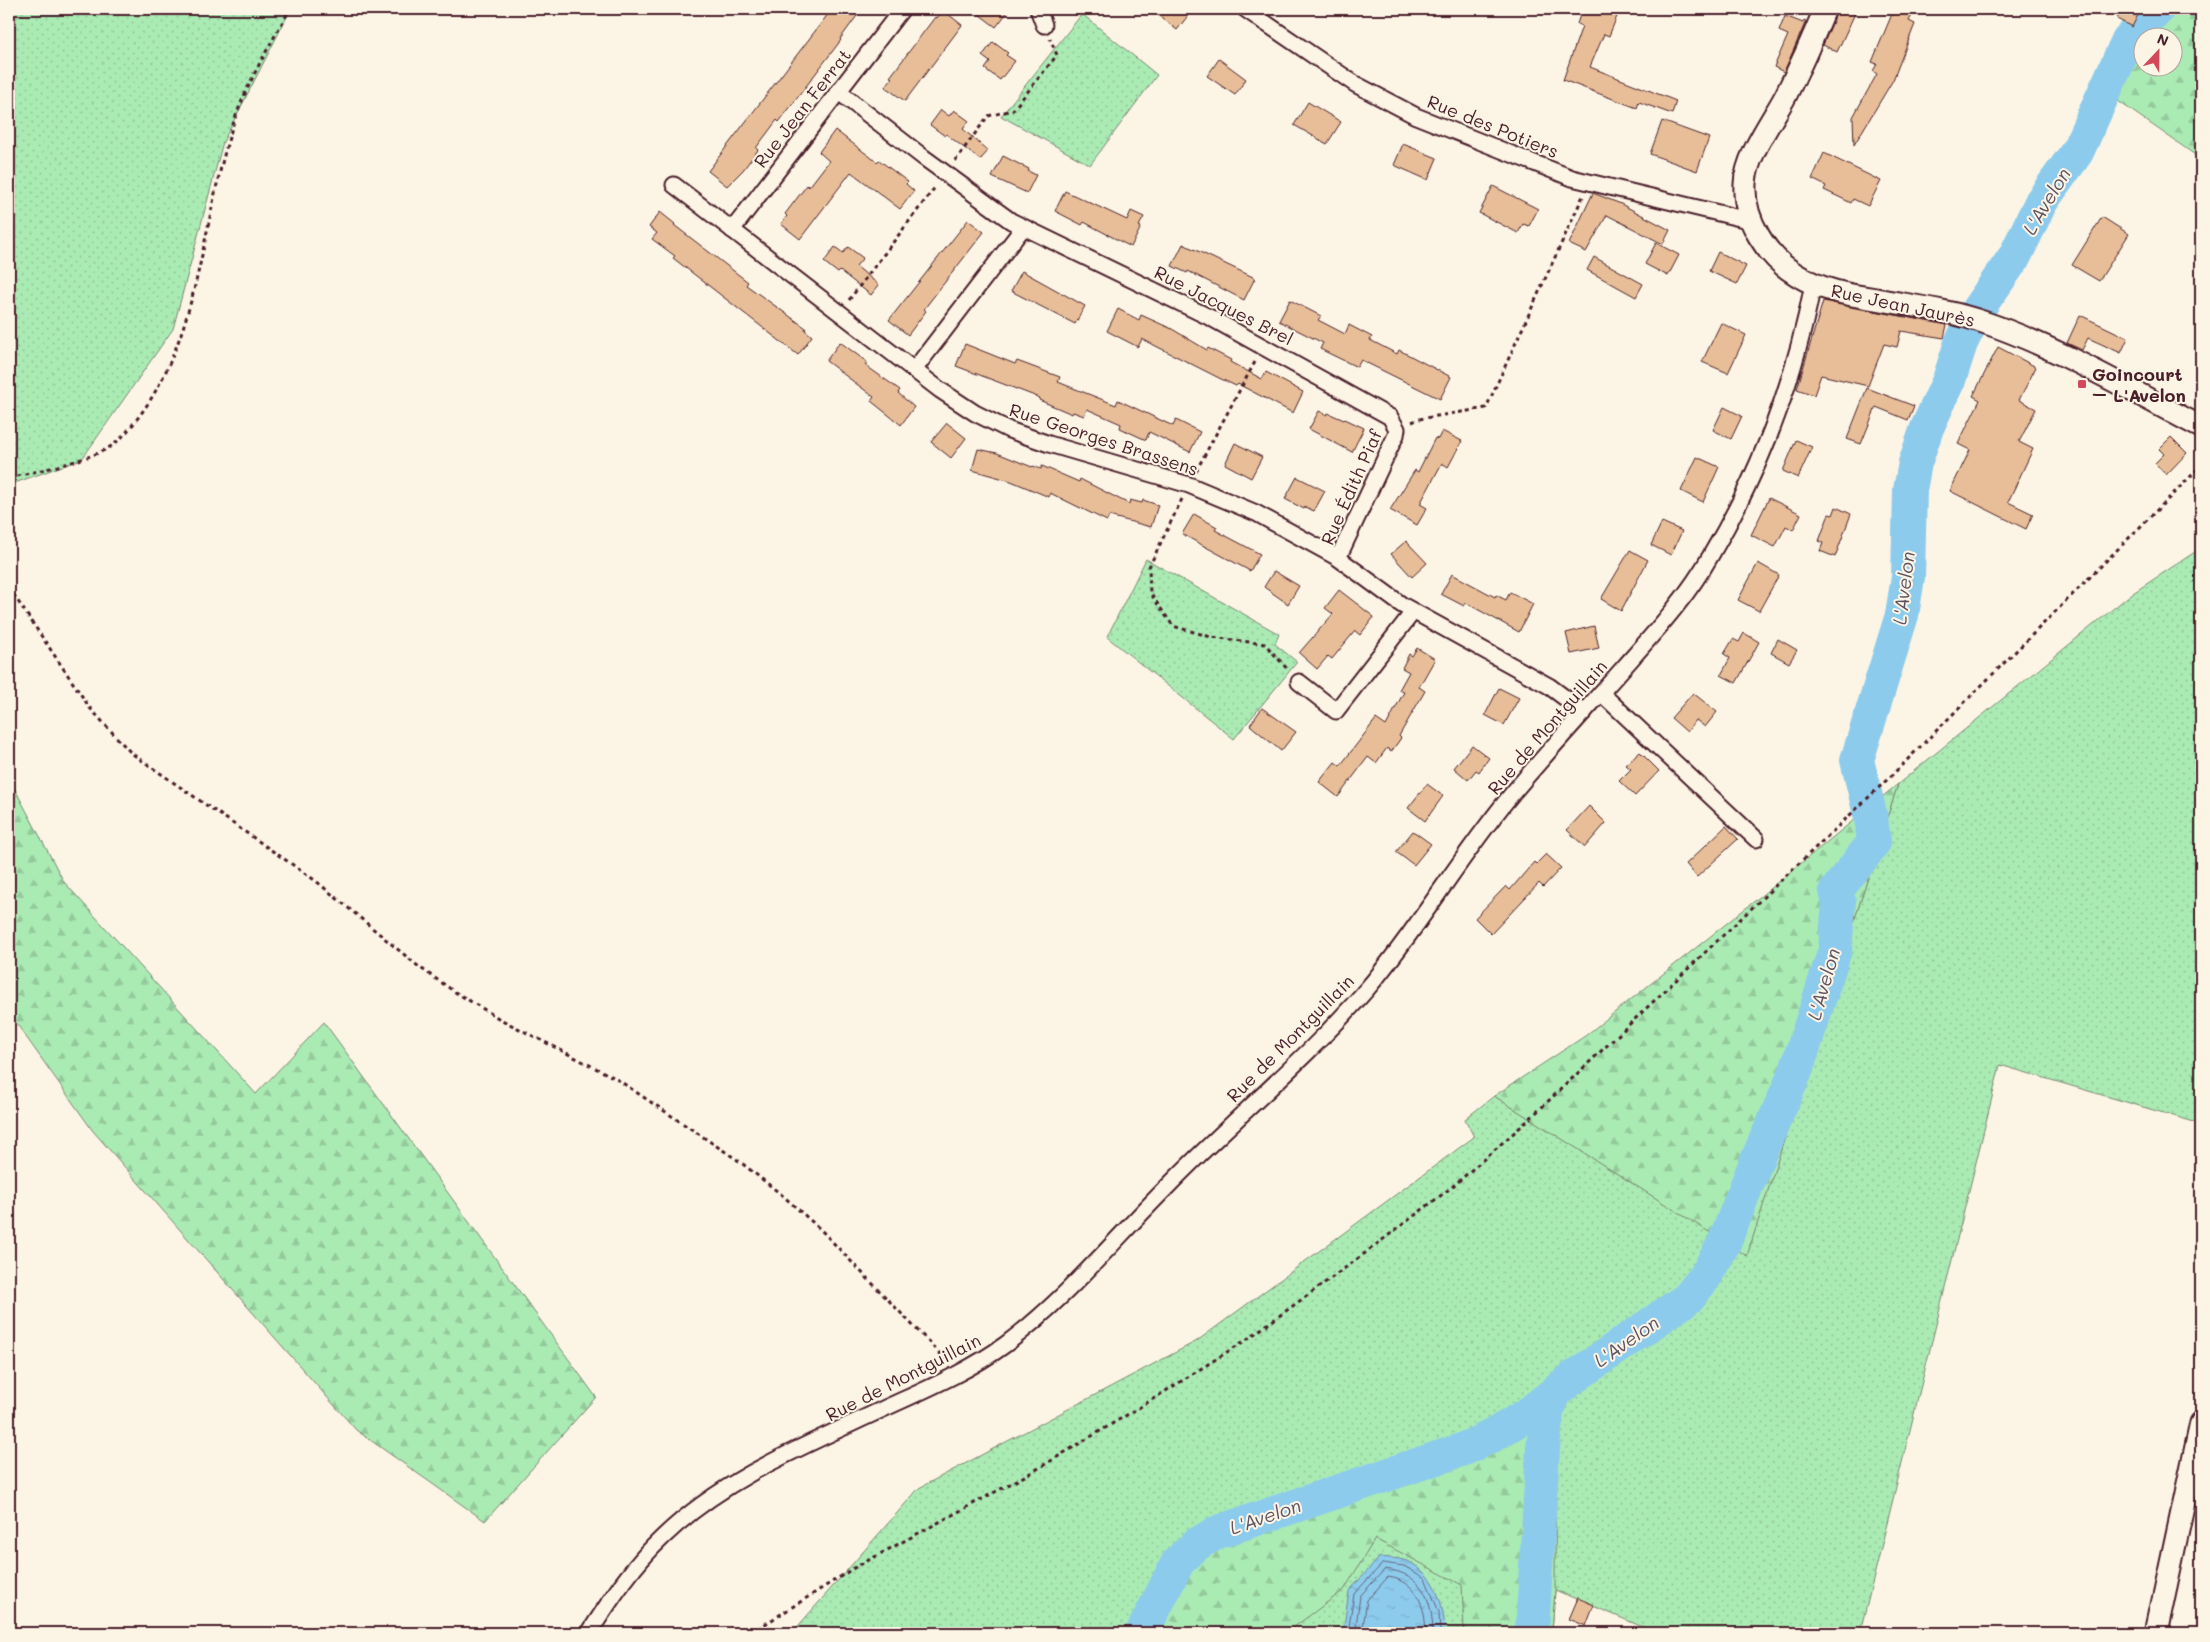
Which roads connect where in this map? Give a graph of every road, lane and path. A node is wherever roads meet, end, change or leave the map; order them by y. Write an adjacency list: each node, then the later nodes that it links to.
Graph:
1 (290, 9): 19 (path)
2 (902, 9): 7 (street, Rue Jean Ferrat)
3 (1038, 9): 6 (street)
4 (1245, 9): 8 (street, Rue des Potiers)
5 (1825, 9): 10 (street, Rue Jean Jaurès)
6 (1044, 25)
7 (839, 92): 11 (street, Rue Jacques Brel); 12 (street, Rue Jean Ferrat)
8 (1589, 183): 10 (street, Rue des Potiers); 17 (path)
9 (674, 185): 12 (street)
10 (1752, 221): 13 (street, Rue Jean Jaurès)
11 (1023, 228): 14 (street, Rue Jacques Brel); 15 (street)
12 (732, 230): 15 (street, Rue Georges Brassens)
13 (1814, 284): 16 (street, Rue Jean Jaurès); 25 (street, Rue de Montguillain)
14 (1264, 346): 17 (street, Rue Jacques Brel); 20 (path)
15 (914, 370): 20 (street, Rue Georges Brassens)
16 (2201, 427)
17 (1397, 429): 21 (street, Rue Édith Piaf)
18 (2201, 466): 31 (path)
19 (9, 478)
20 (1189, 485): 21 (street, Rue Georges Brassens); 24 (path)
21 (1338, 558): 23 (street, Rue Édith Piaf)
22 (9, 588): 28 (path)
23 (1413, 612): 24 (street); 26 (street, Rue Édith Piaf)
24 (1298, 682)
25 (1601, 693): 26 (street, Rue de Montguillain); 27 (street)
26 (1584, 712): 28 (street, Rue de Montguillain)
27 (1756, 839)
28 (958, 1373): 30 (street, Rue de Montguillain)
29 (2201, 1423): 32 (street)
30 (589, 1633)
31 (751, 1633)
32 (2156, 1633)

